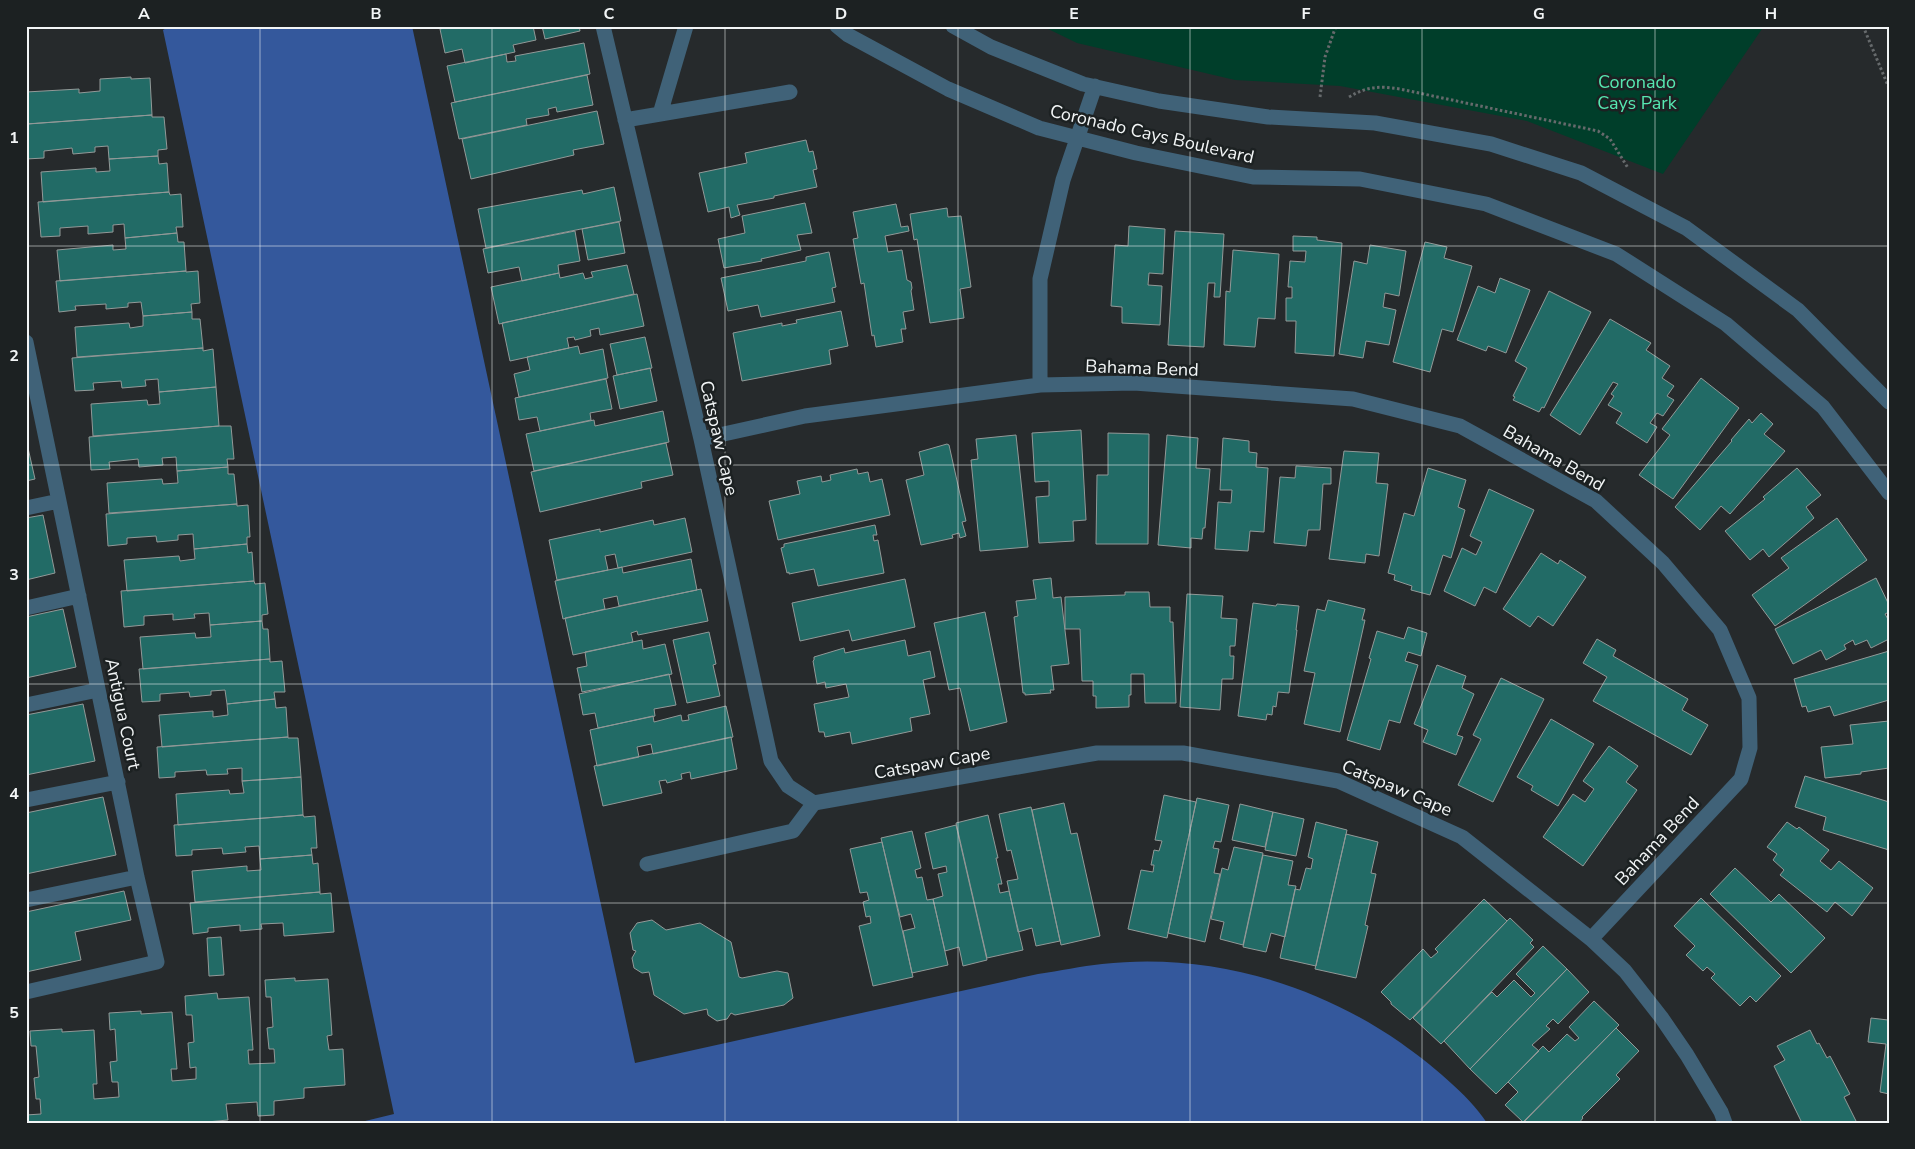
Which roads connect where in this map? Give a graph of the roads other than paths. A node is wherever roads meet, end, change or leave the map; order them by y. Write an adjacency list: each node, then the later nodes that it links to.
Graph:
1 (603, 26): 8 (street, Catspaw Cape)
2 (686, 26): 7 (street)
3 (837, 26): 9 (street, Coronado Cays Boulevard)
4 (953, 26): 5 (street, Coronado Cays Boulevard)
5 (1095, 86): 9 (street); 12 (street, Coronado Cays Boulevard)
6 (790, 92): 7 (street)
7 (660, 114): 8 (street)
8 (625, 120): 14 (street, Catspaw Cape)
9 (1076, 138): 11 (street); 15 (street, Coronado Cays Boulevard)
10 (26, 342): 13 (street, Antigua Court)
11 (1040, 385): 14 (street, Bahama Bend); 28 (street, Bahama Bend)
12 (1889, 402)
13 (33, 408): 16 (street, Antigua Court)
14 (701, 439): 24 (street, Catspaw Cape)
15 (1889, 493)
16 (59, 501): 17 (street); 18 (street, Antigua Court)
17 (26, 508)
18 (79, 596): 19 (street); 20 (street, Antigua Court)
19 (26, 608)
20 (98, 690): 21 (street); 22 (street, Antigua Court)
21 (26, 704)
22 (118, 782): 23 (street); 26 (street, Antigua Court)
23 (26, 800)
24 (814, 803): 25 (street); 28 (street, Catspaw Cape)
25 (647, 864)
26 (137, 877): 27 (street); 29 (street, Antigua Court)
27 (26, 900)
28 (1592, 938): 30 (street, Catspaw Cape)
29 (26, 992)
30 (1725, 1123)

